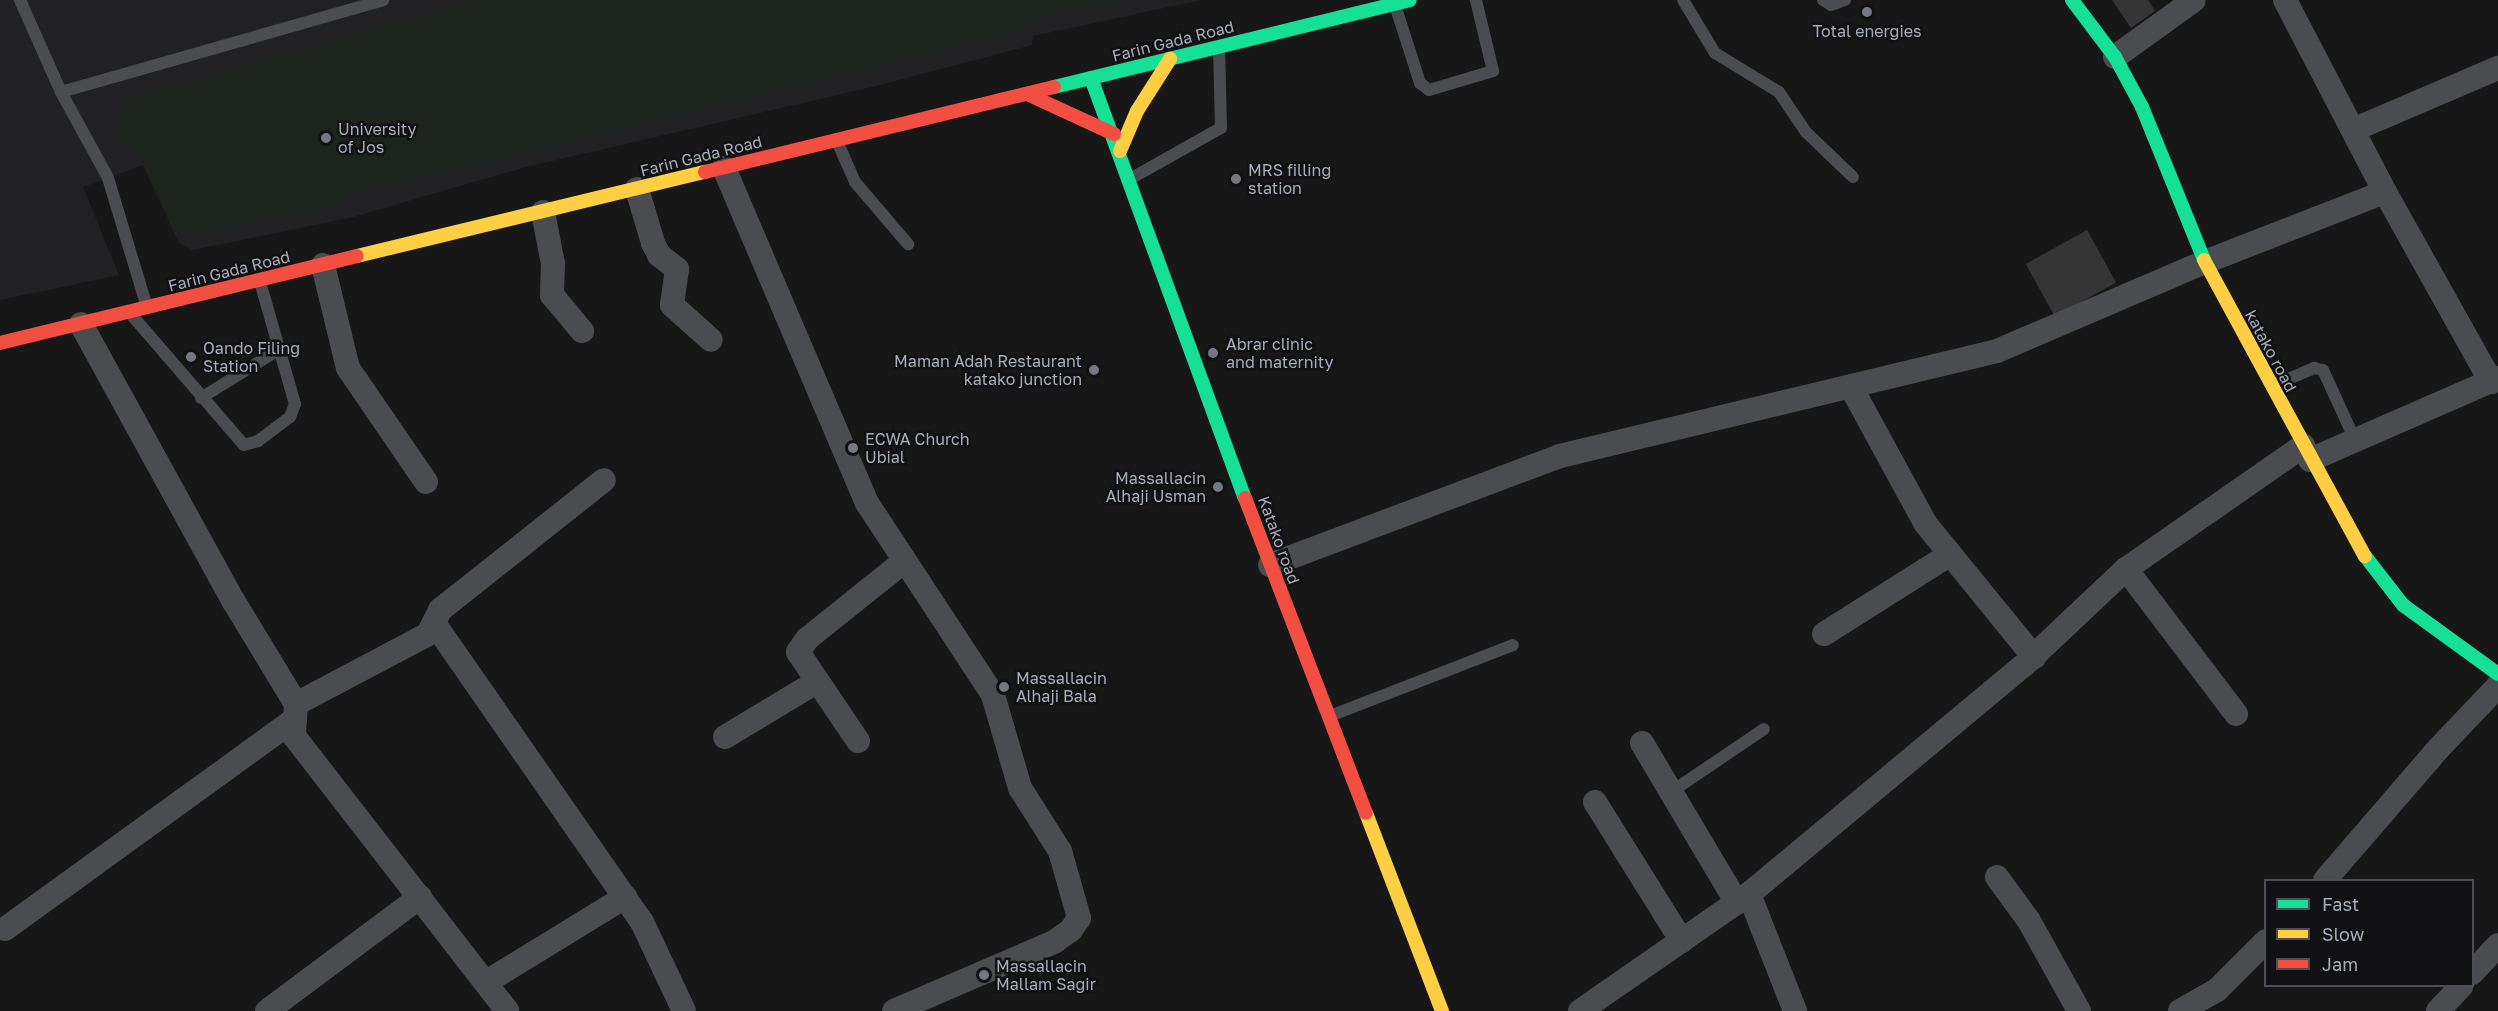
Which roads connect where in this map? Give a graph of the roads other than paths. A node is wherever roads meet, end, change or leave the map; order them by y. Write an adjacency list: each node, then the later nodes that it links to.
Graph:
1 (20, 0): 17 (lane)
2 (383, 0): 17 (lane)
3 (1410, 0): 11 (street, Farin Gada Road)
4 (1476, 0): 11 (lane)
5 (1683, 0): 24 (lane)
6 (1823, 0): 7 (lane)
7 (1845, 0)
8 (2072, 0): 13 (street, katako road)
9 (2194, 0): 13 (street)
10 (2285, 0): 19 (street)
11 (1395, 4): 12 (street, Farin Gada Road)
12 (1219, 47): 14 (street, Farin Gada Road); 25 (lane)
13 (2115, 57): 30 (street, katako road)
14 (1170, 59): 16 (street, Farin Gada Road); 22 (street)
15 (2498, 68): 19 (street)
16 (1091, 78): 18 (street, Farin Gada Road); 20 (street, Katako road)
17 (61, 92): 33 (lane)
18 (1027, 94): 20 (street); 21 (street, Farin Gada Road)
19 (2353, 130): 27 (street)
20 (1114, 134): 22 (street, Katako road)
21 (837, 140): 23 (street, Farin Gada Road); 29 (lane)
22 (1120, 151): 25 (street, Katako road)
23 (724, 168): 26 (street, Farin Gada Road); 49 (street)
24 (1853, 177)
25 (1130, 179): 50 (street, Katako road)
26 (637, 189): 28 (street, Farin Gada Road); 37 (street)
27 (2385, 192): 30 (street); 40 (street)
28 (543, 212): 31 (street, Farin Gada Road); 36 (street)
29 (908, 244)
30 (2205, 262): 41 (street, katako road); 42 (street)
31 (323, 265): 32 (street, Farin Gada Road); 47 (street)
32 (259, 281): 33 (street, Farin Gada Road); 39 (lane)
33 (148, 308): 34 (street, Farin Gada Road)
34 (129, 312): 35 (street, Farin Gada Road); 43 (lane)
35 (81, 324): 38 (street, Farin Gada Road); 58 (street)
36 (582, 331)
37 (711, 340)
38 (0, 343)
39 (278, 350): 43 (lane); 43 (lane)
40 (2494, 380): 44 (street)
41 (2271, 386): 44 (lane); 45 (street, katako road)
42 (1851, 387): 48 (street); 50 (street)
43 (201, 398)
44 (2355, 440): 45 (street)
45 (2307, 453): 51 (street); 56 (street, katako road)
46 (604, 480): 52 (street)
47 (426, 482)
48 (1949, 555): 53 (street); 55 (street)
49 (903, 562): 57 (street); 79 (street)
50 (1270, 565): 60 (street, Katako road)
51 (2126, 569): 55 (street); 59 (street)
52 (434, 624): 58 (street); 70 (street)
53 (1824, 634)
54 (1513, 645): 60 (lane)
55 (2034, 657): 71 (street)
56 (2496, 672): 68 (street)
57 (816, 682): 62 (street); 63 (street)
58 (296, 711): 69 (street); 72 (street)
59 (2236, 714)
60 (1329, 717): 83 (street, Katako road)
61 (1764, 729): 65 (lane)
62 (725, 737)
63 (858, 741)
64 (1642, 743): 65 (street)
65 (1671, 792): 71 (street)
66 (1595, 802): 73 (street)
67 (1997, 877): 86 (street)
68 (2326, 879)
69 (420, 897): 77 (street); 80 (street)
70 (625, 897): 77 (street); 82 (street)
71 (1743, 898): 73 (street); 85 (street)
72 (5, 929)
73 (1682, 941): 84 (street)
74 (2264, 942): 87 (street)
75 (2498, 945): 76 (street)
76 (2474, 971)
77 (488, 981): 81 (street)
78 (2460, 987): 88 (street)
79 (908, 1008)
80 (267, 1011)
81 (507, 1011)
82 (684, 1011)
83 (1442, 1011)
84 (1580, 1011)
85 (1795, 1011)
86 (2079, 1011)
87 (2180, 1011)
88 (2438, 1011)

